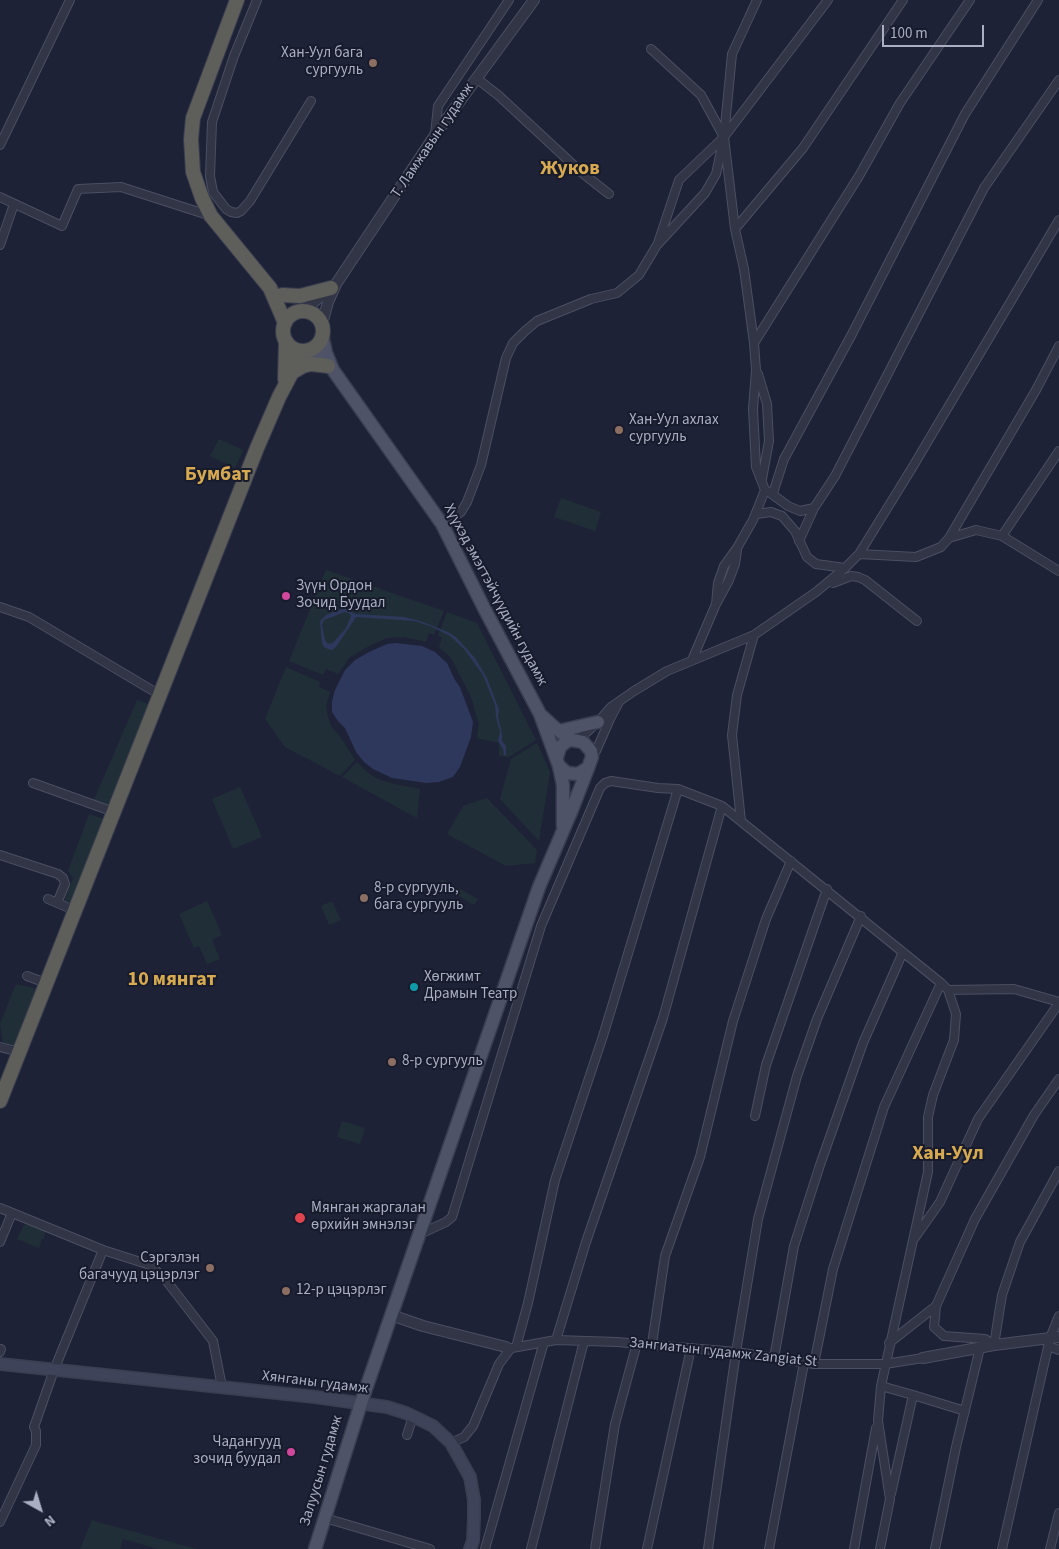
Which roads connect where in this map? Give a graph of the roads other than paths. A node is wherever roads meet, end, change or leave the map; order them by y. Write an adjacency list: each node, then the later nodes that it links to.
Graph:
1 (70, 0): 17 (street)
2 (237, 0): 21 (highway)
3 (257, 0): 14 (street)
4 (509, 0): 15 (street)
5 (534, 0): 12 (street, Т. Ламжавын гудамж)
6 (757, 0): 16 (street)
7 (828, 0): 16 (street)
8 (903, 0): 23 (street)
9 (970, 0): 32 (street)
10 (1038, 0): 40 (street)
11 (651, 49): 16 (street)
12 (476, 78): 15 (street, Т. Ламжавын гудамж); 18 (street)
13 (1059, 80): 42 (street)
14 (311, 101)
15 (435, 136): 26 (street, Т. Ламжавын гудамж)
16 (724, 137): 23 (street); 25 (street); 25 (street)
17 (0, 145)
18 (609, 194)
19 (0, 197): 20 (street)
20 (14, 204): 21 (street); 24 (street)
21 (211, 216): 27 (highway)
22 (1059, 220): 49 (street)
23 (736, 229): 32 (street)
24 (0, 245)
25 (657, 246): 45 (street)
26 (333, 286): 27 (highway); 28 (street, Т. Ламжавын гудамж); 30 (street, Т. Ламжавын гудамж)
27 (276, 291): 28 (highway); 29 (highway)
28 (300, 311): 29 (highway); 30 (highway)
29 (285, 323): 31 (highway)
30 (322, 330): 34 (highway); 35 (main road, Хүүхэд эмэгтэйчүүдийн гудамж)
31 (286, 341): 34 (highway); 37 (highway)
32 (754, 343): 36 (street)
33 (1059, 346): 47 (street)
34 (303, 350): 35 (main road, Хүүхэд эмэгтэйчүүдийн гудамж); 37 (highway)
35 (330, 368): 37 (highway); 45 (main road, Хүүхэд эмэгтэйчүүдийн гудамж)
36 (756, 370): 39 (street); 39 (street)
37 (288, 379): 57 (highway)
38 (1059, 451): 46 (street)
39 (762, 479): 40 (street)
40 (769, 492): 41 (street); 43 (street)
41 (788, 506): 42 (street); 44 (street)
42 (814, 508): 48 (street)
43 (756, 514): 44 (street); 56 (street)
44 (782, 516): 48 (street)
45 (442, 524): 59 (main road, Хүүхэд эмэгтэйчүүдийн гудамж)
46 (1002, 536): 47 (street); 51 (street)
47 (949, 538): 49 (street)
48 (799, 541): 50 (street)
49 (859, 554): 50 (street)
50 (845, 568): 52 (street)
51 (1059, 571)
52 (816, 592): 54 (street); 55 (street)
53 (0, 608): 57 (street)
54 (917, 621)
55 (754, 635): 56 (street); 69 (street)
56 (692, 660): 58 (street)
57 (160, 695): 68 (highway)
58 (624, 697): 60 (street); 64 (street)
59 (540, 714): 61 (main road, Хүүхэд эмэгтэйчүүдийн гудамж); 63 (main road, Хүүхэд эмэгтэйчүүдийн гудамж)
60 (598, 722): 61 (main road); 62 (street)
61 (559, 731): 62 (main road, Хүүхэд эмэгтэйчүүдийн гудамж)
62 (575, 740): 63 (main road); 64 (main road, Хүүхэд эмэгтэйчүүдийн гудамж)
63 (558, 761): 64 (main road); 70 (main road, Хүүхэд эмэгтэйчүүдийн гудамж)
64 (590, 762): 70 (main road, Хүүхэд эмэгтэйчүүдийн гудамж)
65 (33, 783): 68 (street)
66 (678, 789): 67 (street); 74 (street); 109 (street)
67 (722, 806): 69 (street); 101 (street)
68 (114, 812): 78 (highway)
69 (741, 821): 73 (street)
70 (563, 831): 72 (main road, Хүүхэд эмэгтэйчүүдийн гудамж)
71 (0, 855): 77 (street)
72 (552, 857): 74 (street); 94 (main road, Хүүхэд эмэгтэйчүүдийн гудамж)
73 (791, 861): 75 (street); 107 (street)
74 (569, 862): 94 (street)
75 (827, 889): 79 (street); 90 (street)
76 (48, 900): 77 (street)
77 (57, 903): 78 (street)
78 (76, 911): 82 (highway)
79 (861, 916): 80 (street); 113 (street)
80 (903, 952): 83 (street); 114 (street)
81 (27, 976): 82 (street)
82 (46, 983): 87 (highway)
83 (941, 983): 84 (street); 118 (street)
84 (948, 990): 85 (street); 96 (street)
85 (1059, 1003): 96 (street)
86 (0, 1047): 87 (street)
87 (20, 1052): 89 (highway)
88 (1059, 1079): 98 (street)
89 (0, 1101)
90 (755, 1116)
91 (1059, 1171): 108 (street)
92 (0, 1208): 93 (street)
93 (12, 1213): 95 (street); 97 (street)
94 (418, 1235): 99 (main road, Хүүхэд эмэгтэйчүүдийн гудамж)
95 (0, 1242)
96 (912, 1242): 106 (street)
97 (103, 1250): 120 (street); 122 (street)
98 (936, 1306): 106 (street); 108 (street)
99 (391, 1315): 109 (street, Зангиатын гудамж Zangiat St); 124 (main road, Хүүхэд эмэгтэйчүүдийн гудамж)
100 (1059, 1316): 102 (street)
101 (556, 1340): 103 (street, Зангиатын гудамж Zangiat St); 104 (street, Зангиатын гудамж Zangiat St)
102 (1052, 1340): 108 (street, Зангиатын гудамж Zangiat St); 112 (street); 146 (street)
103 (584, 1341): 105 (street, Зангиатын гудамж Zangiat St); 138 (street)
104 (544, 1342): 109 (street, Зангиатын гудамж Zangiat St); 137 (street)
105 (637, 1343): 107 (street, Зангиатын гудамж Zangiat St); 139 (street)
106 (889, 1343): 119 (street)
107 (652, 1344): 110 (street, Зангиатын гудамж Zangiat St)
108 (994, 1345): 111 (street, Зангиатын гудамж Zangiat St)
109 (511, 1347): 129 (street)
110 (691, 1348): 113 (street, Зангиатын гудамж Zangiat St); 140 (street)
111 (980, 1348): 115 (street, Зангиатын гудамж Zangiat St); 125 (street)
112 (1059, 1350)
113 (736, 1352): 114 (street, Зангиатын гудамж Zangiat St); 141 (street)
114 (774, 1358): 116 (street, Зангиатын гудамж Zangiat St)
115 (923, 1358): 119 (street, Зангиатын гудамж Zangiat St)
116 (804, 1363): 118 (street, Зангиатын гудамж Zangiat St); 142 (street)
117 (0, 1364): 120 (main road, Хянганы гудамж)
118 (814, 1364): 119 (street, Зангиатын гудамж Zangiat St)
119 (885, 1364): 121 (street)
120 (54, 1370): 122 (main road, Хянганы гудамж); 133 (street)
121 (881, 1386): 123 (street); 127 (street)
122 (222, 1387): 124 (main road, Хянганы гудамж)
123 (913, 1395): 125 (street); 130 (street)
124 (361, 1403): 126 (main road, Хянганы гудамж); 132 (main road, Залуусын гудамж)
125 (965, 1411): 145 (street)
126 (413, 1416): 128 (street); 129 (main road, Хянганы гудамж)
127 (878, 1420): 130 (street); 143 (street)
128 (407, 1435)
129 (447, 1444): 136 (main road, Хянганы гудамж)
130 (890, 1499): 144 (street)
131 (1059, 1513): 147 (street)
132 (325, 1518): 134 (main road, Залуусын гудамж); 135 (street)
133 (0, 1522)
134 (315, 1549)
135 (430, 1549)
136 (470, 1549)
137 (485, 1549)
138 (531, 1549)
139 (595, 1549)
140 (647, 1549)
141 (708, 1549)
142 (769, 1549)
143 (854, 1549)
144 (880, 1549)
145 (935, 1549)
146 (1002, 1549)
147 (1050, 1549)

